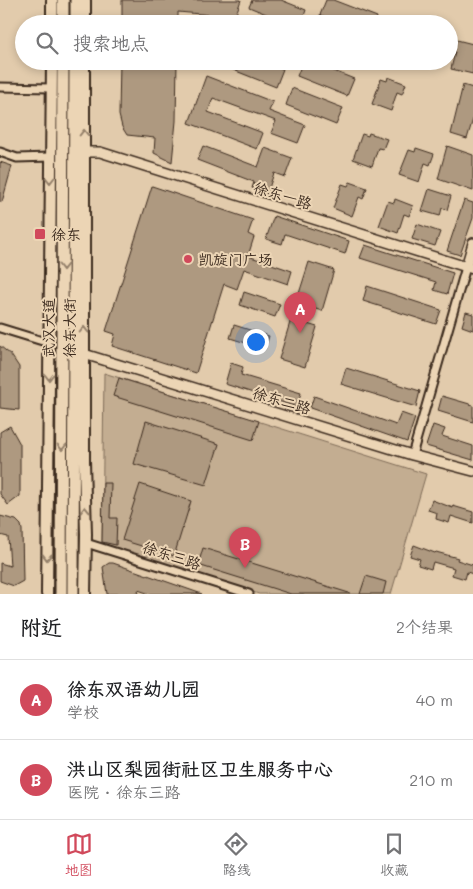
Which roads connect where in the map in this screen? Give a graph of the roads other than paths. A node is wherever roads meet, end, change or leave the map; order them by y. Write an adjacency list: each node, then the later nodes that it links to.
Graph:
1 (52, 0): 5 (main road)
2 (63, 0): 6 (highway)
3 (76, 0): 7 (highway)
4 (85, 0): 8 (main road)
5 (52, 15)
6 (63, 15)
7 (76, 15)
8 (85, 15)
9 (52, 70): 14 (main road, 徐东大街)
10 (63, 70): 27 (highway, 武汉大道, one-way to 27)
11 (76, 70): 28 (highway, 武汉大道)
12 (84, 70): 16 (main road, 徐东大街, one-way to 12)
13 (0, 87): 14 (street)
14 (51, 88): 17 (main road, 徐东大街)
15 (0, 152): 17 (street)
16 (84, 152): 19 (street, 徐东一路); 22 (main road, 徐东大街, one-way to 16)
17 (50, 157): 21 (main road, 徐东大街, one-way to 21)
18 (473, 243): 19 (street)
19 (470, 268): 23 (street)
20 (0, 328): 21 (street)
21 (50, 343): 26 (main road, 徐东大街, one-way to 26)
22 (84, 354): 23 (street, 徐东二路); 25 (main road, 徐东大街, one-way to 22)
23 (412, 455): 24 (street, 徐东二路)
24 (473, 471)
25 (86, 542): 29 (main road, 徐东大街); 30 (street, 徐东三路)
26 (47, 594)
27 (61, 594)
28 (73, 594)
29 (85, 594)
30 (249, 594)

